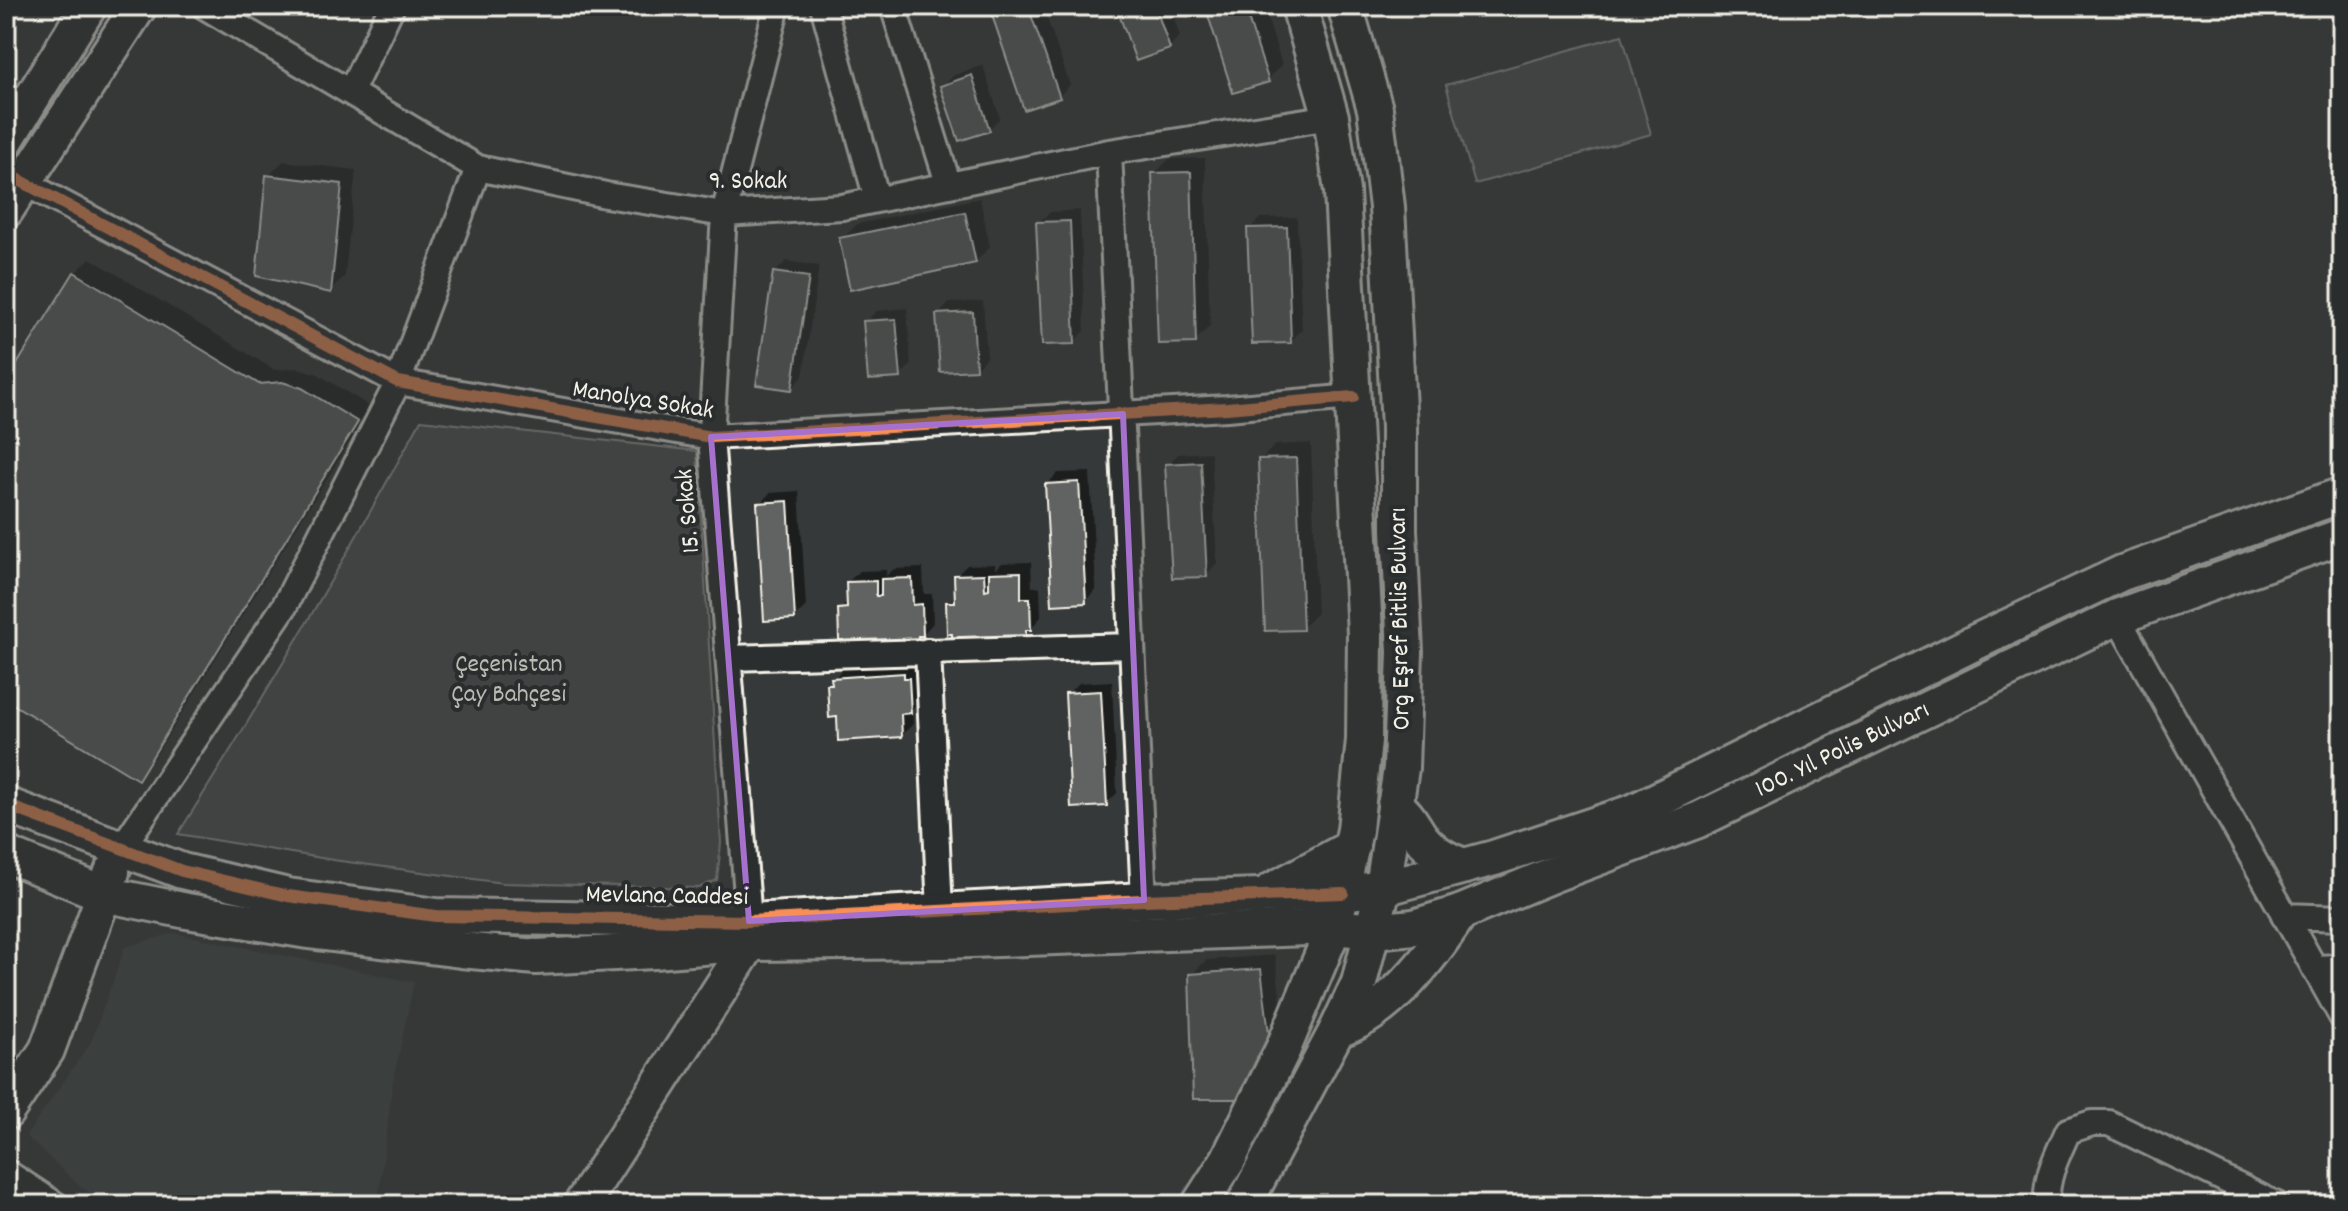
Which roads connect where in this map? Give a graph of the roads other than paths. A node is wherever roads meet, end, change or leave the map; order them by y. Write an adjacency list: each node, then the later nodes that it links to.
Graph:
1 (89, 6): 12 (main road)
2 (139, 6): 16 (main road)
3 (204, 6): 10 (street, 9. Sokak)
4 (392, 6): 10 (street)
5 (777, 6): 18 (street, 15. Sokak)
6 (823, 6): 17 (street)
7 (893, 6): 15 (street)
8 (1299, 6): 11 (main road)
9 (1345, 6): 30 (main road, Org Eşref Bitlis Bulvarı)
10 (351, 91): 14 (street, 9. Sokak)
11 (1331, 117): 13 (street, 9. Sokak); 20 (main road)
12 (6, 140)
13 (1109, 152): 15 (street, 9. Sokak); 21 (street)
14 (478, 168): 18 (street, 9. Sokak); 19 (street)
15 (948, 183): 17 (street, 9. Sokak)
16 (12, 189): 19 (street, Manolya Sokak)
17 (877, 199): 18 (street, 9. Sokak)
18 (724, 214): 22 (street, 15. Sokak)
19 (398, 382): 22 (street, Manolya Sokak); 32 (street)
20 (1353, 397): 21 (street, Manolya Sokak); 31 (main road)
21 (1123, 414): 22 (street, Manolya Sokak); 26 (street)
22 (711, 437): 28 (street, 15. Sokak)
23 (2342, 495): 34 (main road, Mevlana Caddesi)
24 (2342, 536): 25 (main road, 100. Yıl Polis Bulvarı)
25 (2117, 617): 41 (main road, 100. Yıl Polis Bulvarı); 42 (street)
26 (1131, 646): 27 (street); 38 (street)
27 (928, 651): 28 (street); 39 (street)
28 (729, 658): 46 (street, 15. Sokak)
29 (6, 805): 32 (main road, Mevlana Caddesi)
30 (1395, 805): 34 (main road); 35 (main road, Org Eşref Bitlis Bulvarı)
31 (1352, 847): 36 (main road); 40 (main road)
32 (121, 849): 37 (main road); 46 (main road, Mevlana Caddesi)
33 (6, 854): 37 (main road, Mevlana Caddesi)
34 (1464, 866): 35 (main road, Mevlana Caddesi)
35 (1383, 888): 36 (main road, Mevlana Caddesi); 45 (main road, Org Eşref Bitlis Bulvarı)
36 (1343, 893): 40 (main road, Mevlana Caddesi); 44 (main road)
37 (103, 894): 46 (main road, Mevlana Caddesi); 52 (main road)
38 (1144, 900): 39 (main road, Mevlana Caddesi); 40 (main road, Mevlana Caddesi)
39 (940, 911): 46 (main road, Mevlana Caddesi)
40 (1262, 912): 44 (main road, Mevlana Caddesi); 46 (main road, Mevlana Caddesi); 49 (main road)
41 (1460, 913): 45 (main road, 100. Yıl Polis Bulvarı); 51 (main road)
42 (2284, 916): 43 (street); 48 (street)
43 (2342, 918)
44 (1334, 927): 45 (main road, 100. Yıl Polis Bulvarı); 49 (main road)
45 (1373, 931): 51 (main road, Org Eşref Bitlis Bulvarı)
46 (749, 932): 55 (main road)
47 (2342, 967): 48 (street)
48 (2314, 968): 50 (street)
49 (1311, 981): 56 (main road)
50 (2342, 1017)
51 (1337, 1030): 57 (main road, Org Eşref Bitlis Bulvarı)
52 (6, 1112)
53 (6, 1172): 54 (street)
54 (56, 1205)
55 (581, 1205)
56 (1199, 1205)
57 (1244, 1205)
58 (2047, 1205): 59 (street)
59 (2277, 1205)

